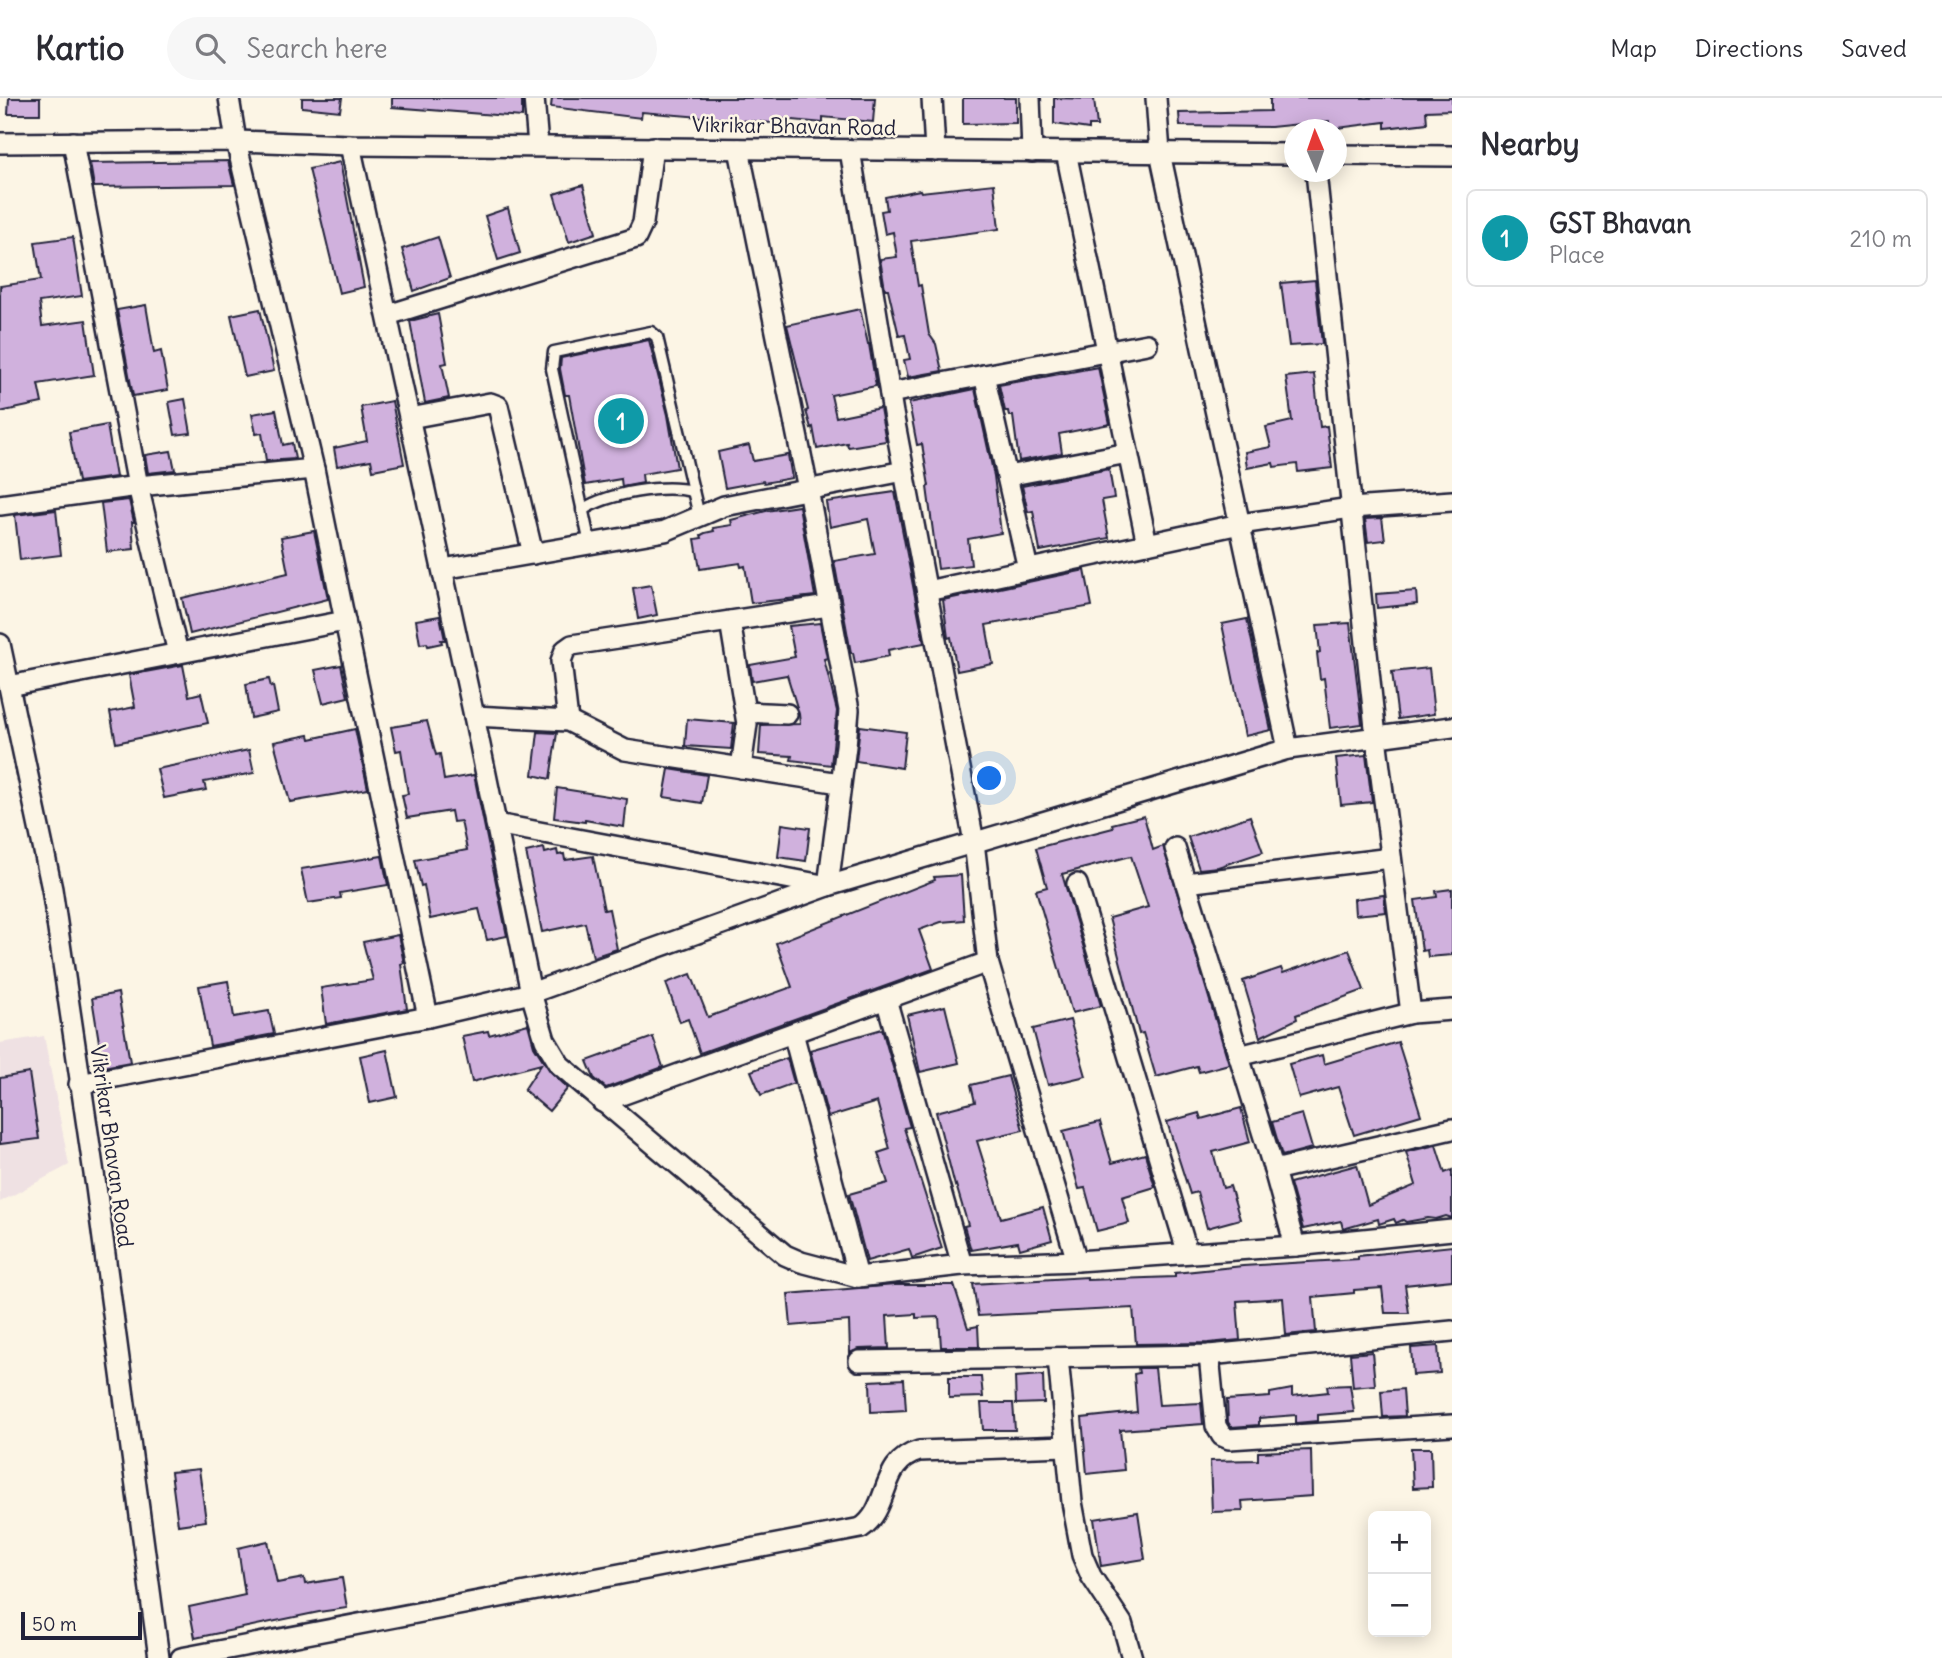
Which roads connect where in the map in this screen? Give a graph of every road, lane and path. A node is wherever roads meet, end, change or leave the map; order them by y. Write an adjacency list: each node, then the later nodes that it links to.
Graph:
1 (229, 98): 6 (street)
2 (534, 98): 10 (street)
3 (932, 98): 14 (street)
4 (1030, 98): 15 (street)
5 (1156, 98): 17 (street)
6 (236, 141): 7 (street, Vikrikar Bhavan Road); 9 (street, Vikrikar Bhavan Road); 29 (street)
7 (73, 142): 8 (street, Vikrikar Bhavan Road); 32 (street)
8 (0, 143)
9 (350, 145): 10 (street, Vikrikar Bhavan Road); 22 (street)
10 (538, 146): 11 (street, Vikrikar Bhavan Road)
11 (653, 147): 12 (street, Vikrikar Bhavan Road); 22 (street)
12 (739, 149): 13 (street, Vikrikar Bhavan Road); 33 (street)
13 (850, 150): 14 (street, Vikrikar Bhavan Road); 26 (street)
14 (935, 150): 15 (street, Vikrikar Bhavan Road)
15 (1032, 152): 16 (street, Vikrikar Bhavan Road)
16 (1066, 152): 17 (street, Vikrikar Bhavan Road); 24 (street)
17 (1160, 153): 18 (street, Vikrikar Bhavan Road); 40 (street)
18 (1284, 154)
19 (1347, 155): 20 (street)
20 (1452, 156)
21 (1317, 182): 37 (street)
22 (388, 315): 27 (street)
23 (1147, 344): 24 (street)
24 (1107, 352): 25 (street); 28 (street)
25 (984, 375): 26 (street); 31 (street)
26 (890, 393): 30 (street)
27 (410, 418): 43 (street); 44 (street)
28 (1128, 453): 31 (street); 42 (street)
29 (314, 469): 32 (street); 48 (street)
30 (904, 471): 33 (street); 46 (street)
31 (1007, 476): 45 (street)
32 (138, 486): 36 (street); 51 (street)
33 (808, 489): 39 (street); 47 (street)
34 (693, 491): 38 (lane); 38 (lane); 39 (lane)
35 (1452, 501): 37 (street)
36 (0, 505)
37 (1351, 508): 40 (street); 58 (street)
38 (582, 510): 41 (lane)
39 (699, 516): 41 (street)
40 (1240, 524): 42 (street); 59 (street)
41 (590, 544): 43 (street)
42 (1147, 544): 45 (street)
43 (533, 554): 44 (street)
44 (443, 569): 55 (street)
45 (1028, 569): 46 (street)
46 (927, 591): 63 (street)
47 (828, 606): 49 (street); 61 (street)
48 (345, 621): 51 (street); 74 (street)
49 (730, 621): 53 (street); 56 (street)
50 (1, 652): 52 (street, Vikrikar Bhavan Road)
51 (178, 653): 52 (street)
52 (9, 687): 77 (street, Vikrikar Bhavan Road)
53 (746, 712): 54 (street); 60 (street)
54 (787, 714)
55 (474, 716): 56 (street); 62 (street)
56 (568, 721): 60 (street)
57 (1452, 727): 58 (street)
58 (1376, 737): 59 (street); 65 (street)
59 (1288, 749): 63 (street)
60 (741, 768): 61 (street)
61 (840, 783): 68 (street)
62 (496, 824): 68 (street); 70 (street)
63 (974, 842): 68 (street); 69 (street)
64 (1175, 848): 66 (street)
65 (1391, 858): 66 (street); 73 (street)
66 (1186, 883): 76 (street)
67 (1077, 884): 83 (street)
68 (828, 886): 70 (street)
69 (988, 962): 71 (street); 84 (street)
70 (531, 993): 74 (street); 78 (street)
71 (886, 999): 75 (street); 85 (street)
72 (1452, 1010): 73 (street)
73 (1411, 1013): 76 (street)
74 (428, 1017): 77 (street)
75 (793, 1032): 78 (street); 86 (street)
76 (1239, 1056): 80 (street)
77 (79, 1084): 93 (street, Vikrikar Bhavan Road)
78 (602, 1102): 86 (street)
79 (1452, 1129): 80 (street)
80 (1274, 1170): 82 (street)
81 (1452, 1230): 82 (street)
82 (1295, 1246): 83 (street)
83 (1187, 1251): 84 (street)
84 (1077, 1261): 85 (street)
85 (962, 1265): 86 (street)
86 (858, 1277)
87 (1452, 1331): 88 (street)
88 (1209, 1355): 89 (street); 91 (street)
89 (1058, 1358): 90 (street); 92 (street)
90 (859, 1361)
91 (1452, 1425)
92 (1066, 1446): 94 (street); 95 (street)
93 (159, 1658)
94 (181, 1658)
95 (1132, 1658)

